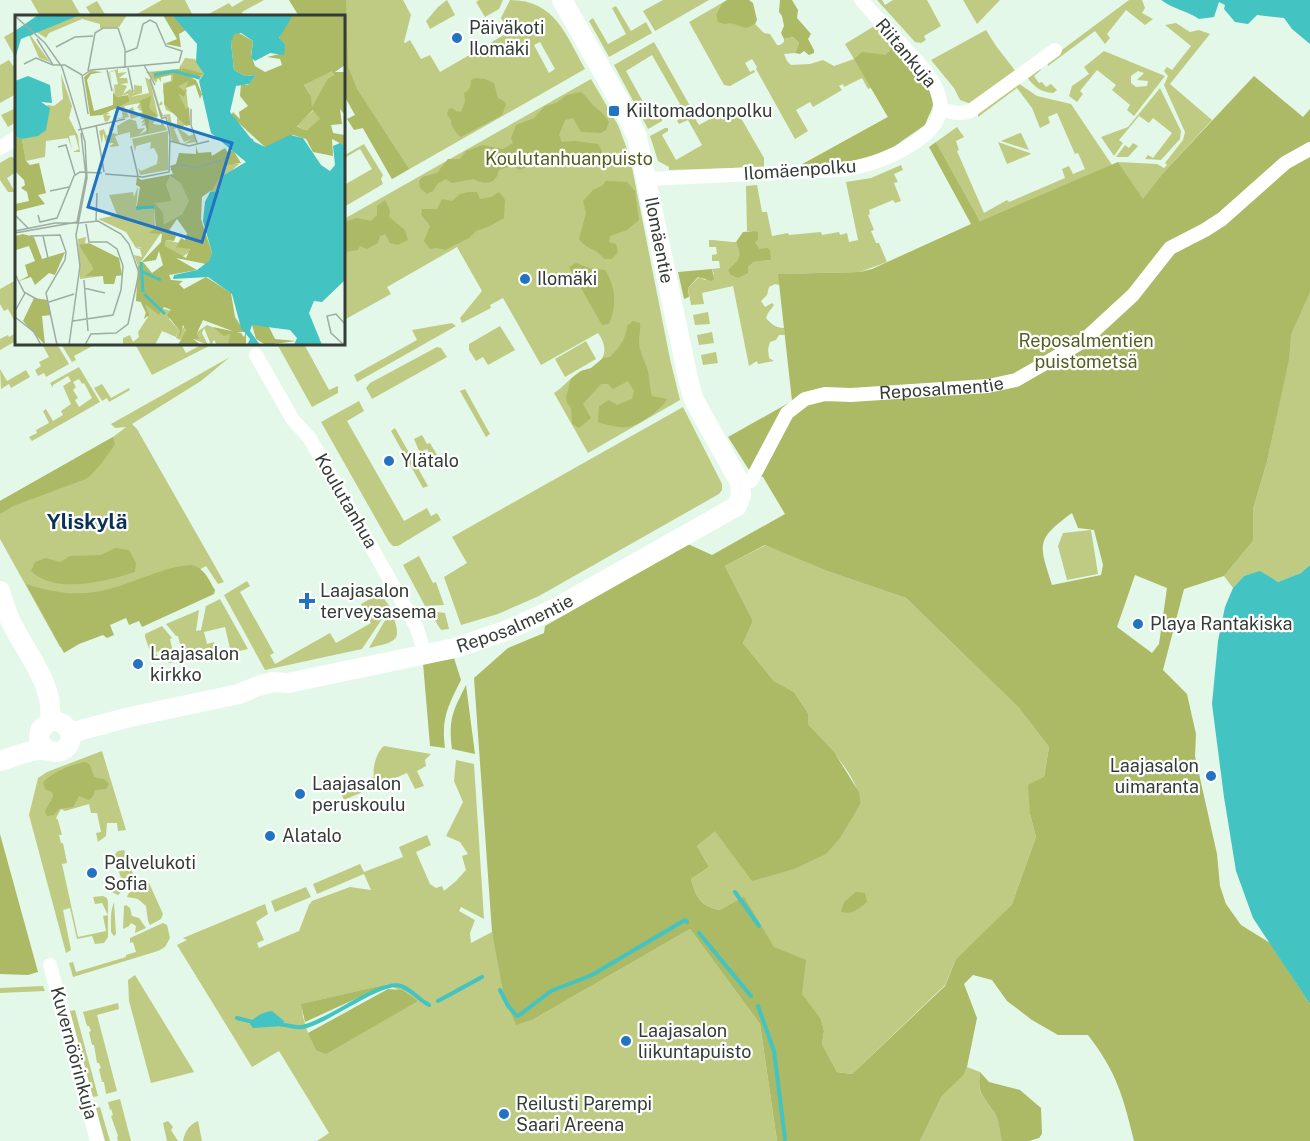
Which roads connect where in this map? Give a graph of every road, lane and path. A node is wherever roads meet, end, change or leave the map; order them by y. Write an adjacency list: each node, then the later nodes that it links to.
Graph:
1 (562, 0): 8 (street, Ilomäentie)
2 (861, 0): 4 (street, Riitankuja)
3 (1055, 50): 4 (street)
4 (941, 110): 8 (street, Ilomäenpolku)
5 (15, 139): 6 (street)
6 (0, 148)
7 (1310, 149): 10 (street, Reposalmentie)
8 (647, 179): 10 (street, Ilomäentie)
9 (256, 355): 12 (street, Koulutanhua)
10 (746, 484): 12 (street, Reposalmentie)
11 (0, 591): 13 (street)
12 (425, 654): 14 (street, Reposalmentie)
13 (45, 726): 14 (street); 15 (street); 16 (street)
14 (70, 733): 16 (street)
15 (0, 747)
16 (46, 750): 17 (street)
17 (0, 761)
18 (50, 965): 19 (street, Kuvernöörinkuja)
19 (97, 1141)

